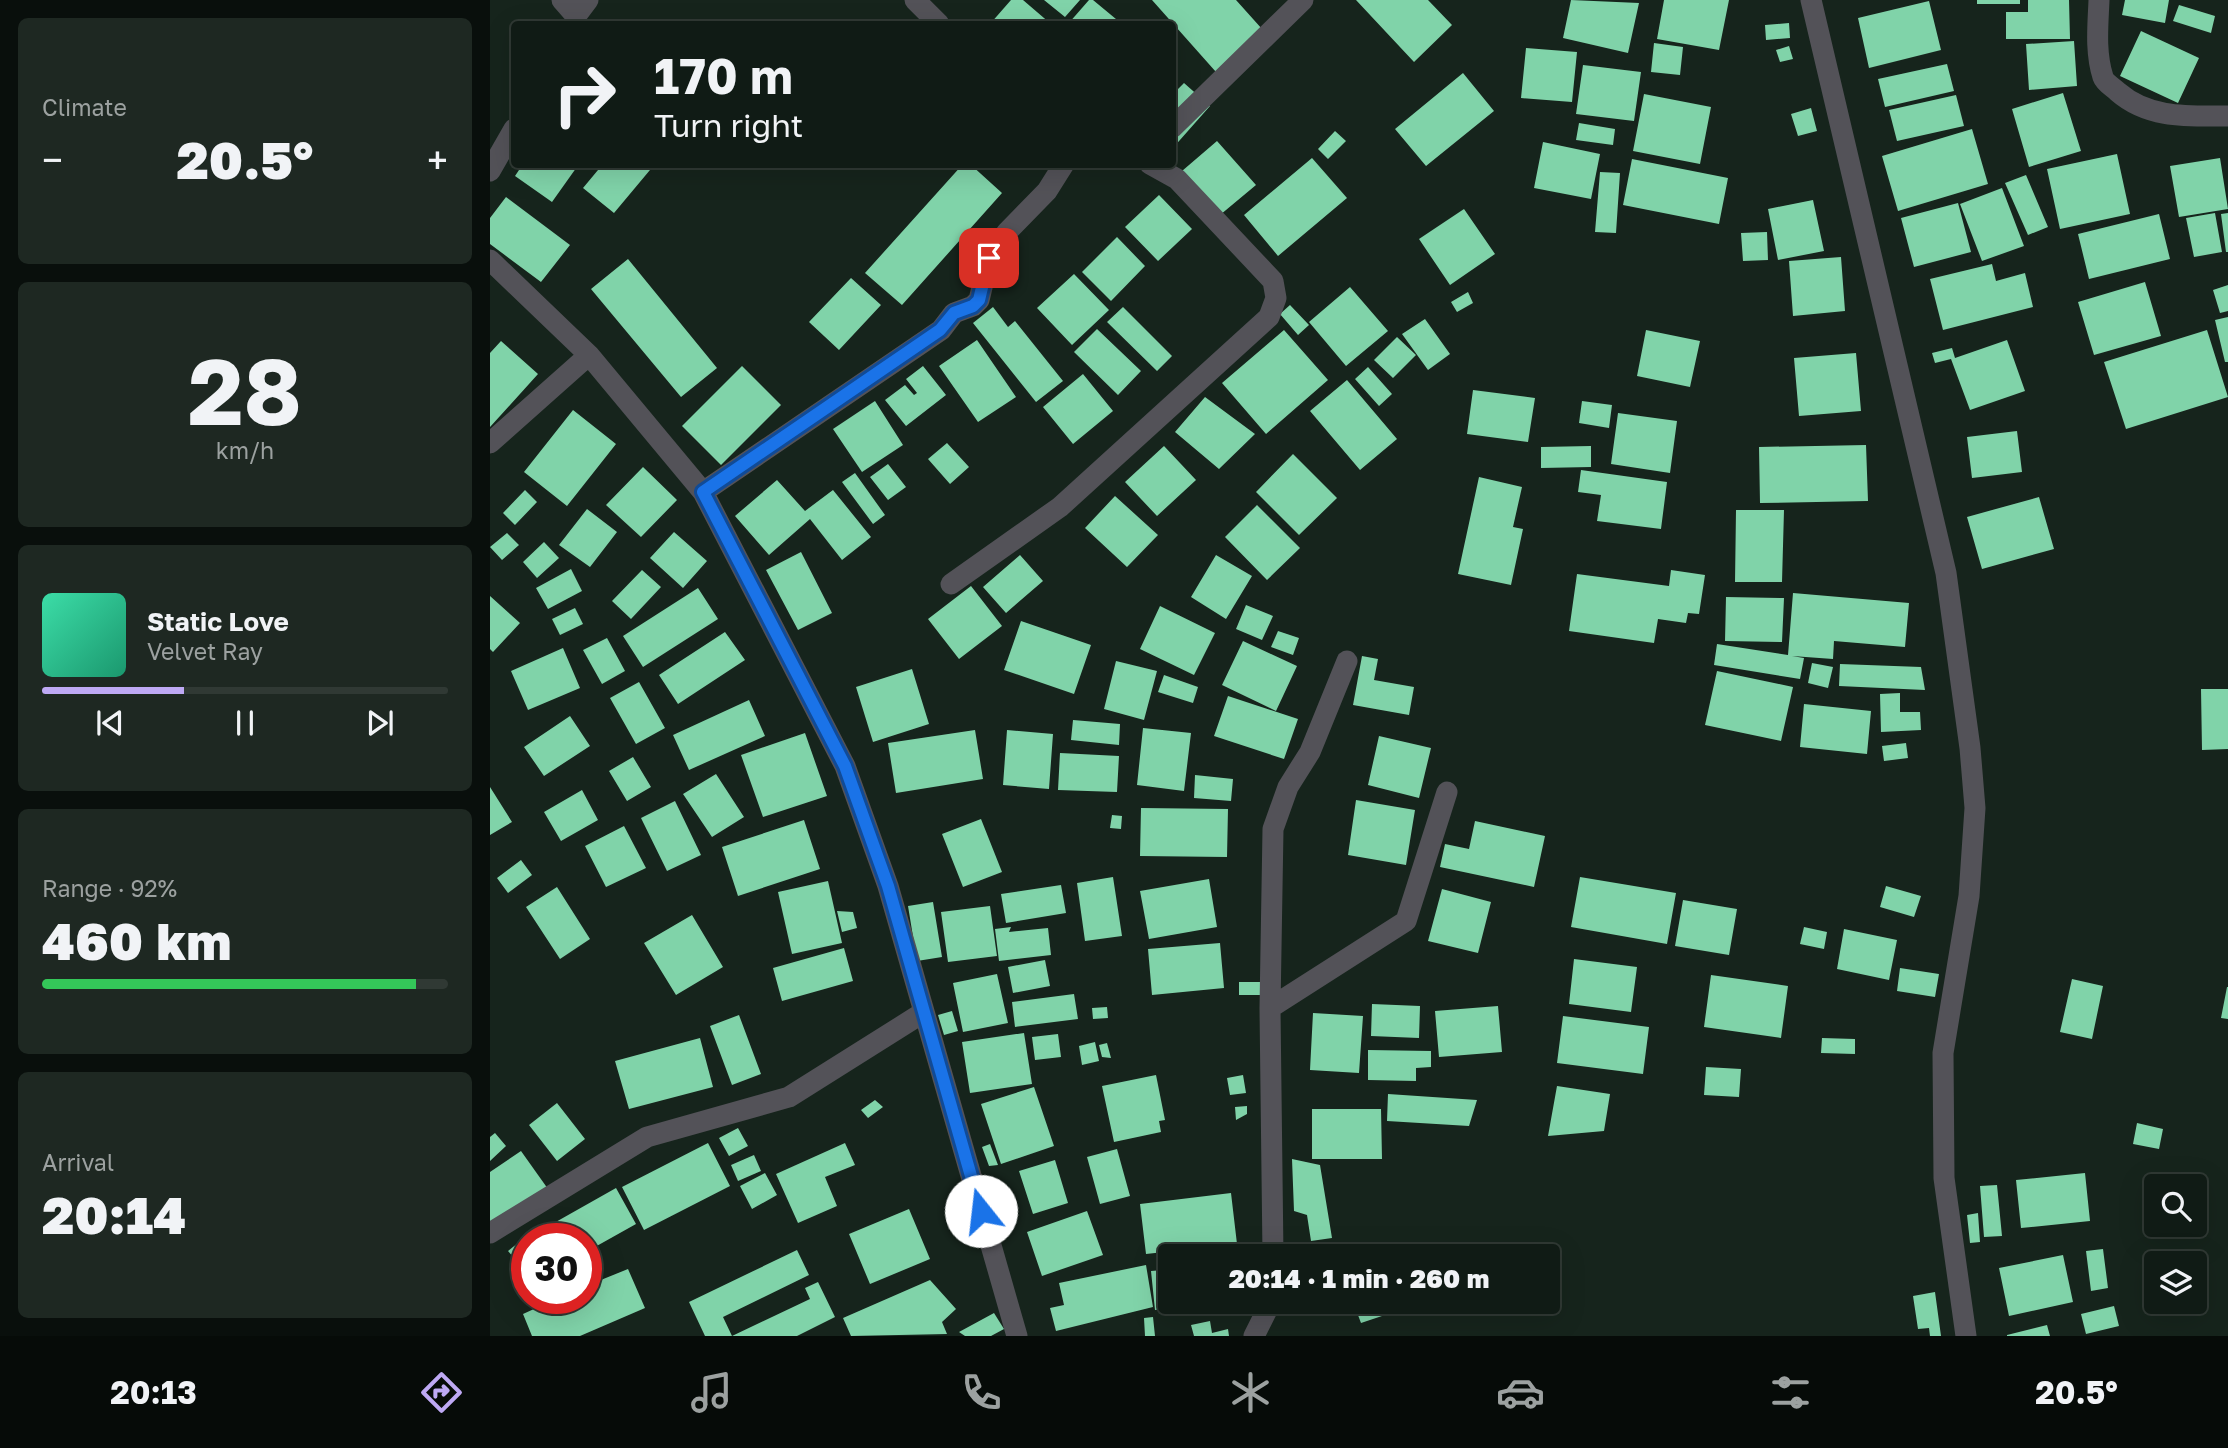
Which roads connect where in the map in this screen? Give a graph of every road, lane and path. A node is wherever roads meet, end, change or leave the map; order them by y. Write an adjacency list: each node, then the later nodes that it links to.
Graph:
1 (915, 0): 5 (street)
2 (1303, 0): 7 (street)
3 (1811, 0): 26 (street)
4 (2099, 0): 6 (street)
5 (936, 21)
6 (2228, 116)
7 (1176, 124)
8 (511, 134): 11 (street)
9 (1061, 168): 15 (street)
10 (1157, 168): 16 (street)
11 (490, 171)
12 (490, 260): 13 (street)
13 (589, 355): 14 (street); 15 (street)
14 (490, 443)
15 (703, 492): 20 (street)
16 (951, 583)
17 (1347, 661): 19 (street)
18 (1447, 792): 19 (street)
19 (1270, 1008): 22 (street)
20 (925, 1012): 21 (street); 24 (street)
21 (490, 1233)
22 (1273, 1244)
23 (1265, 1314): 25 (street)
24 (1017, 1336)
25 (1254, 1336)
26 (1966, 1336)

